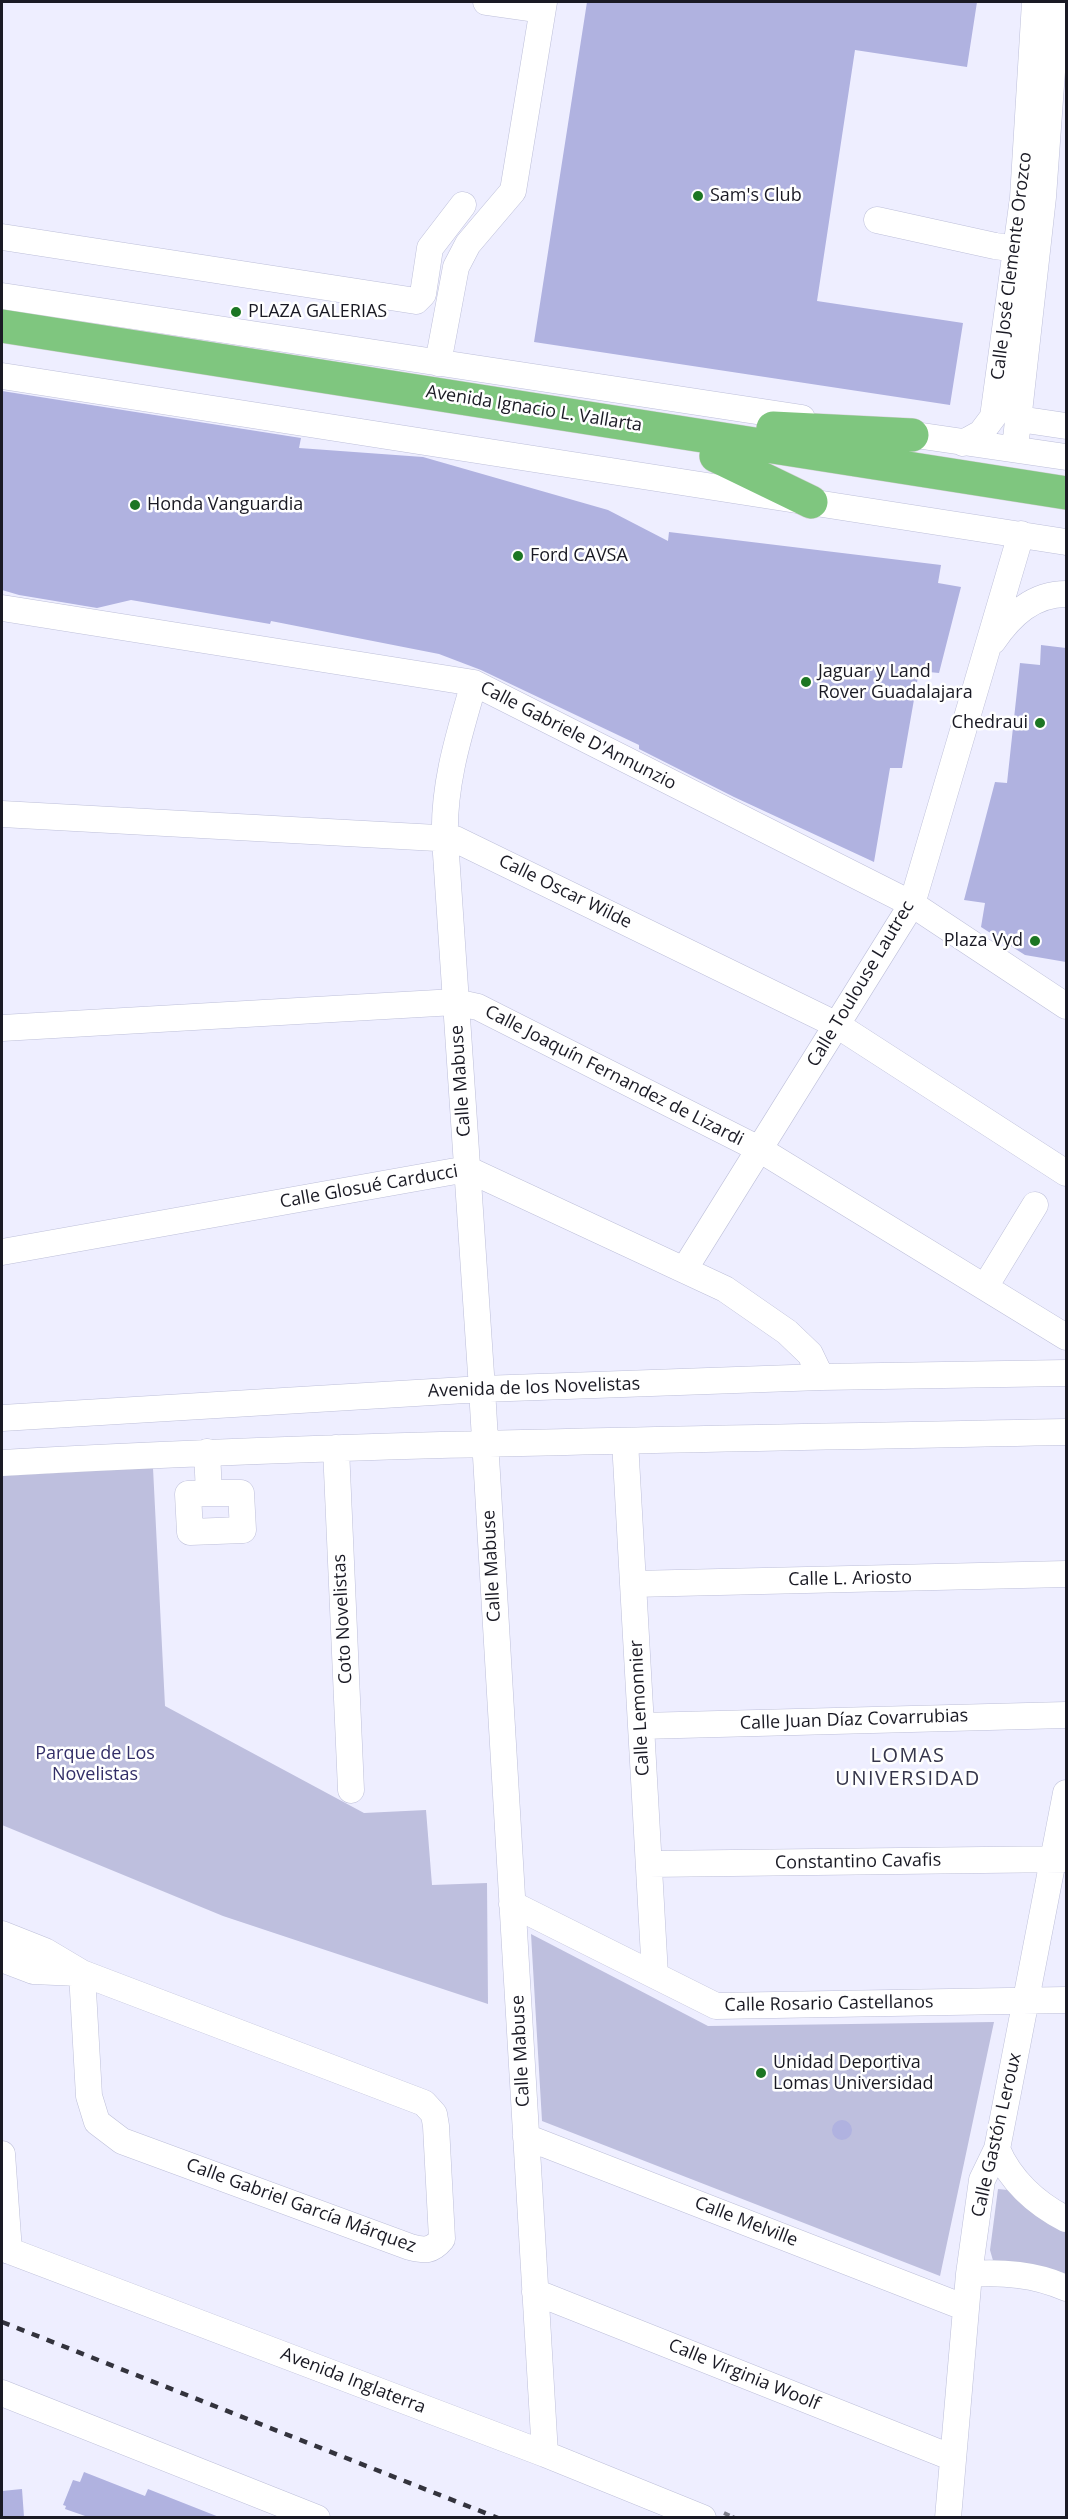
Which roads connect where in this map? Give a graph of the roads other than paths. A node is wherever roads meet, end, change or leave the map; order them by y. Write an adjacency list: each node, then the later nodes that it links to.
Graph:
1 (486, 2): 4 (street)
2 (1035, 2): 8 (street, Calle José Clemente Orozco)
3 (1057, 2): 8 (street, Calle José Clemente Orozco)
4 (543, 6): 12 (street)
5 (463, 205): 7 (street)
6 (877, 220): 8 (street)
7 (2, 237)
8 (1027, 250): 14 (street, Calle José Clemente Orozco); 18 (street, Calle José Clemente Orozco)
9 (2, 296): 12 (street, Avenida Ignacio L. Vallarta)
10 (2, 326): 15 (highway, Avenida Ignacio L. Vallarta)
11 (2, 347): 20 (highway, Avenida Ignacio L. Vallarta)
12 (438, 363): 17 (street, Avenida Ignacio L. Vallarta)
13 (2, 376): 23 (street)
14 (1019, 419): 16 (street); 19 (street, Calle José Clemente Orozco)
15 (611, 421): 17 (highway); 22 (highway, Avenida Ignacio L. Vallarta)
16 (1066, 426)
17 (912, 435): 18 (street, Avenida Ignacio L. Vallarta)
18 (963, 443): 19 (street, Avenida Ignacio L. Vallarta)
19 (1015, 448): 21 (street, Avenida Ignacio L. Vallarta)
20 (716, 456): 23 (highway); 24 (highway, Avenida Ignacio L. Vallarta)
21 (1066, 457)
22 (1066, 493)
23 (811, 502): 25 (street)
24 (1066, 511)
25 (1021, 534): 26 (street); 29 (street, Calle Toulouse Lautrec)
26 (1066, 542)
27 (1066, 594): 29 (street)
28 (2, 608): 30 (street, Calle Gabriele D'Annunzio)
29 (986, 651): 33 (street, Calle Toulouse Lautrec)
30 (474, 683): 32 (street, Calle Mabuse); 33 (street, Calle Gabriele D'Annunzio)
31 (2, 814): 32 (street, Calle Oscar Wilde)
32 (445, 839): 34 (street, Calle Mabuse); 36 (street, Calle Oscar Wilde)
33 (912, 904): 35 (street, Calle Gabriele D'Annunzio); 36 (street, Calle Toulouse Lautrec)
34 (455, 1002): 37 (street, Calle Joaquín Fernandez de Lizardi); 38 (street, Calle Joaquín Fernandez de Lizardi); 39 (street, Calle Mabuse)
35 (1066, 1006)
36 (837, 1025): 38 (street, Calle Toulouse Lautrec); 40 (street, Calle Oscar Wilde)
37 (2, 1028)
38 (759, 1149): 43 (street, Calle Toulouse Lautrec); 44 (street, Calle Joaquín Fernandez de Lizardi)
39 (467, 1169): 42 (street, Calle Glosué Carducci); 43 (street, Calle Glosué Carducci); 48 (street, Calle Mabuse)
40 (1066, 1173)
41 (1035, 1205): 44 (street)
42 (2, 1252)
43 (684, 1270): 47 (street, Calle Glosué Carducci)
44 (985, 1287): 45 (street, Calle Joaquín Fernandez de Lizardi)
45 (1066, 1337)
46 (1066, 1373): 47 (street, Avenida de los Novelistas)
47 (821, 1377): 48 (street, Avenida de los Novelistas)
48 (482, 1389): 49 (street, Avenida de los Novelistas); 52 (street, Calle Mabuse)
49 (2, 1418)
50 (1066, 1432): 51 (street)
51 (625, 1441): 52 (street); 58 (street, Calle Lemonnier)
52 (485, 1443): 53 (street); 65 (street, Calle Mabuse)
53 (336, 1448): 54 (street); 61 (street, Coto Novelistas)
54 (207, 1452): 55 (street); 56 (street)
55 (2, 1463)
56 (209, 1493)
57 (1066, 1574): 58 (street, Calle L. Ariosto)
58 (633, 1584): 60 (street, Calle Lemonnier)
59 (1066, 1714): 60 (street, Calle Juan Díaz Covarrubias)
60 (641, 1726): 64 (street, Calle Lemonnier)
61 (351, 1790)
62 (1066, 1793): 63 (street, Calle Gastón Leroux)
63 (1060, 1859): 64 (street, Constantino Cavafis); 71 (street, Calle Gastón Leroux)
64 (649, 1864): 69 (street, Calle Lemonnier)
65 (512, 1904): 69 (street, Calle Rosario Castellanos); 72 (street, Calle Mabuse)
66 (2, 1934): 68 (street, Calle Gabriel García Márquez)
67 (2, 1959): 68 (street, Calle Gabriel García Márquez)
68 (82, 1973): 68 (street, Calle Gabriel García Márquez)
69 (655, 1975): 71 (street, Calle Rosario Castellanos)
70 (1066, 2000): 71 (street, Calle Rosario Castellanos)
71 (1026, 2001): 73 (street, Calle Gastón Leroux)
72 (526, 2137): 79 (street, Calle Mabuse); 80 (street, Calle Melville)
73 (996, 2149): 75 (street); 77 (street, Calle Gastón Leroux)
74 (2, 2154): 76 (street)
75 (1066, 2219)
76 (5, 2249): 82 (street, Avenida Inglaterra)
77 (969, 2274): 78 (street); 80 (street, Calle Gastón Leroux)
78 (1066, 2288)
79 (536, 2292): 82 (street, Calle Mabuse); 83 (street, Calle Virginia Woolf)
80 (966, 2308): 83 (street, Calle Gastón Leroux)
81 (2, 2393): 84 (street)
82 (545, 2454): 85 (street, Avenida Inglaterra)
83 (953, 2458): 86 (street, Calle Gastón Leroux)
84 (317, 2517)
85 (703, 2517)
86 (948, 2517)

